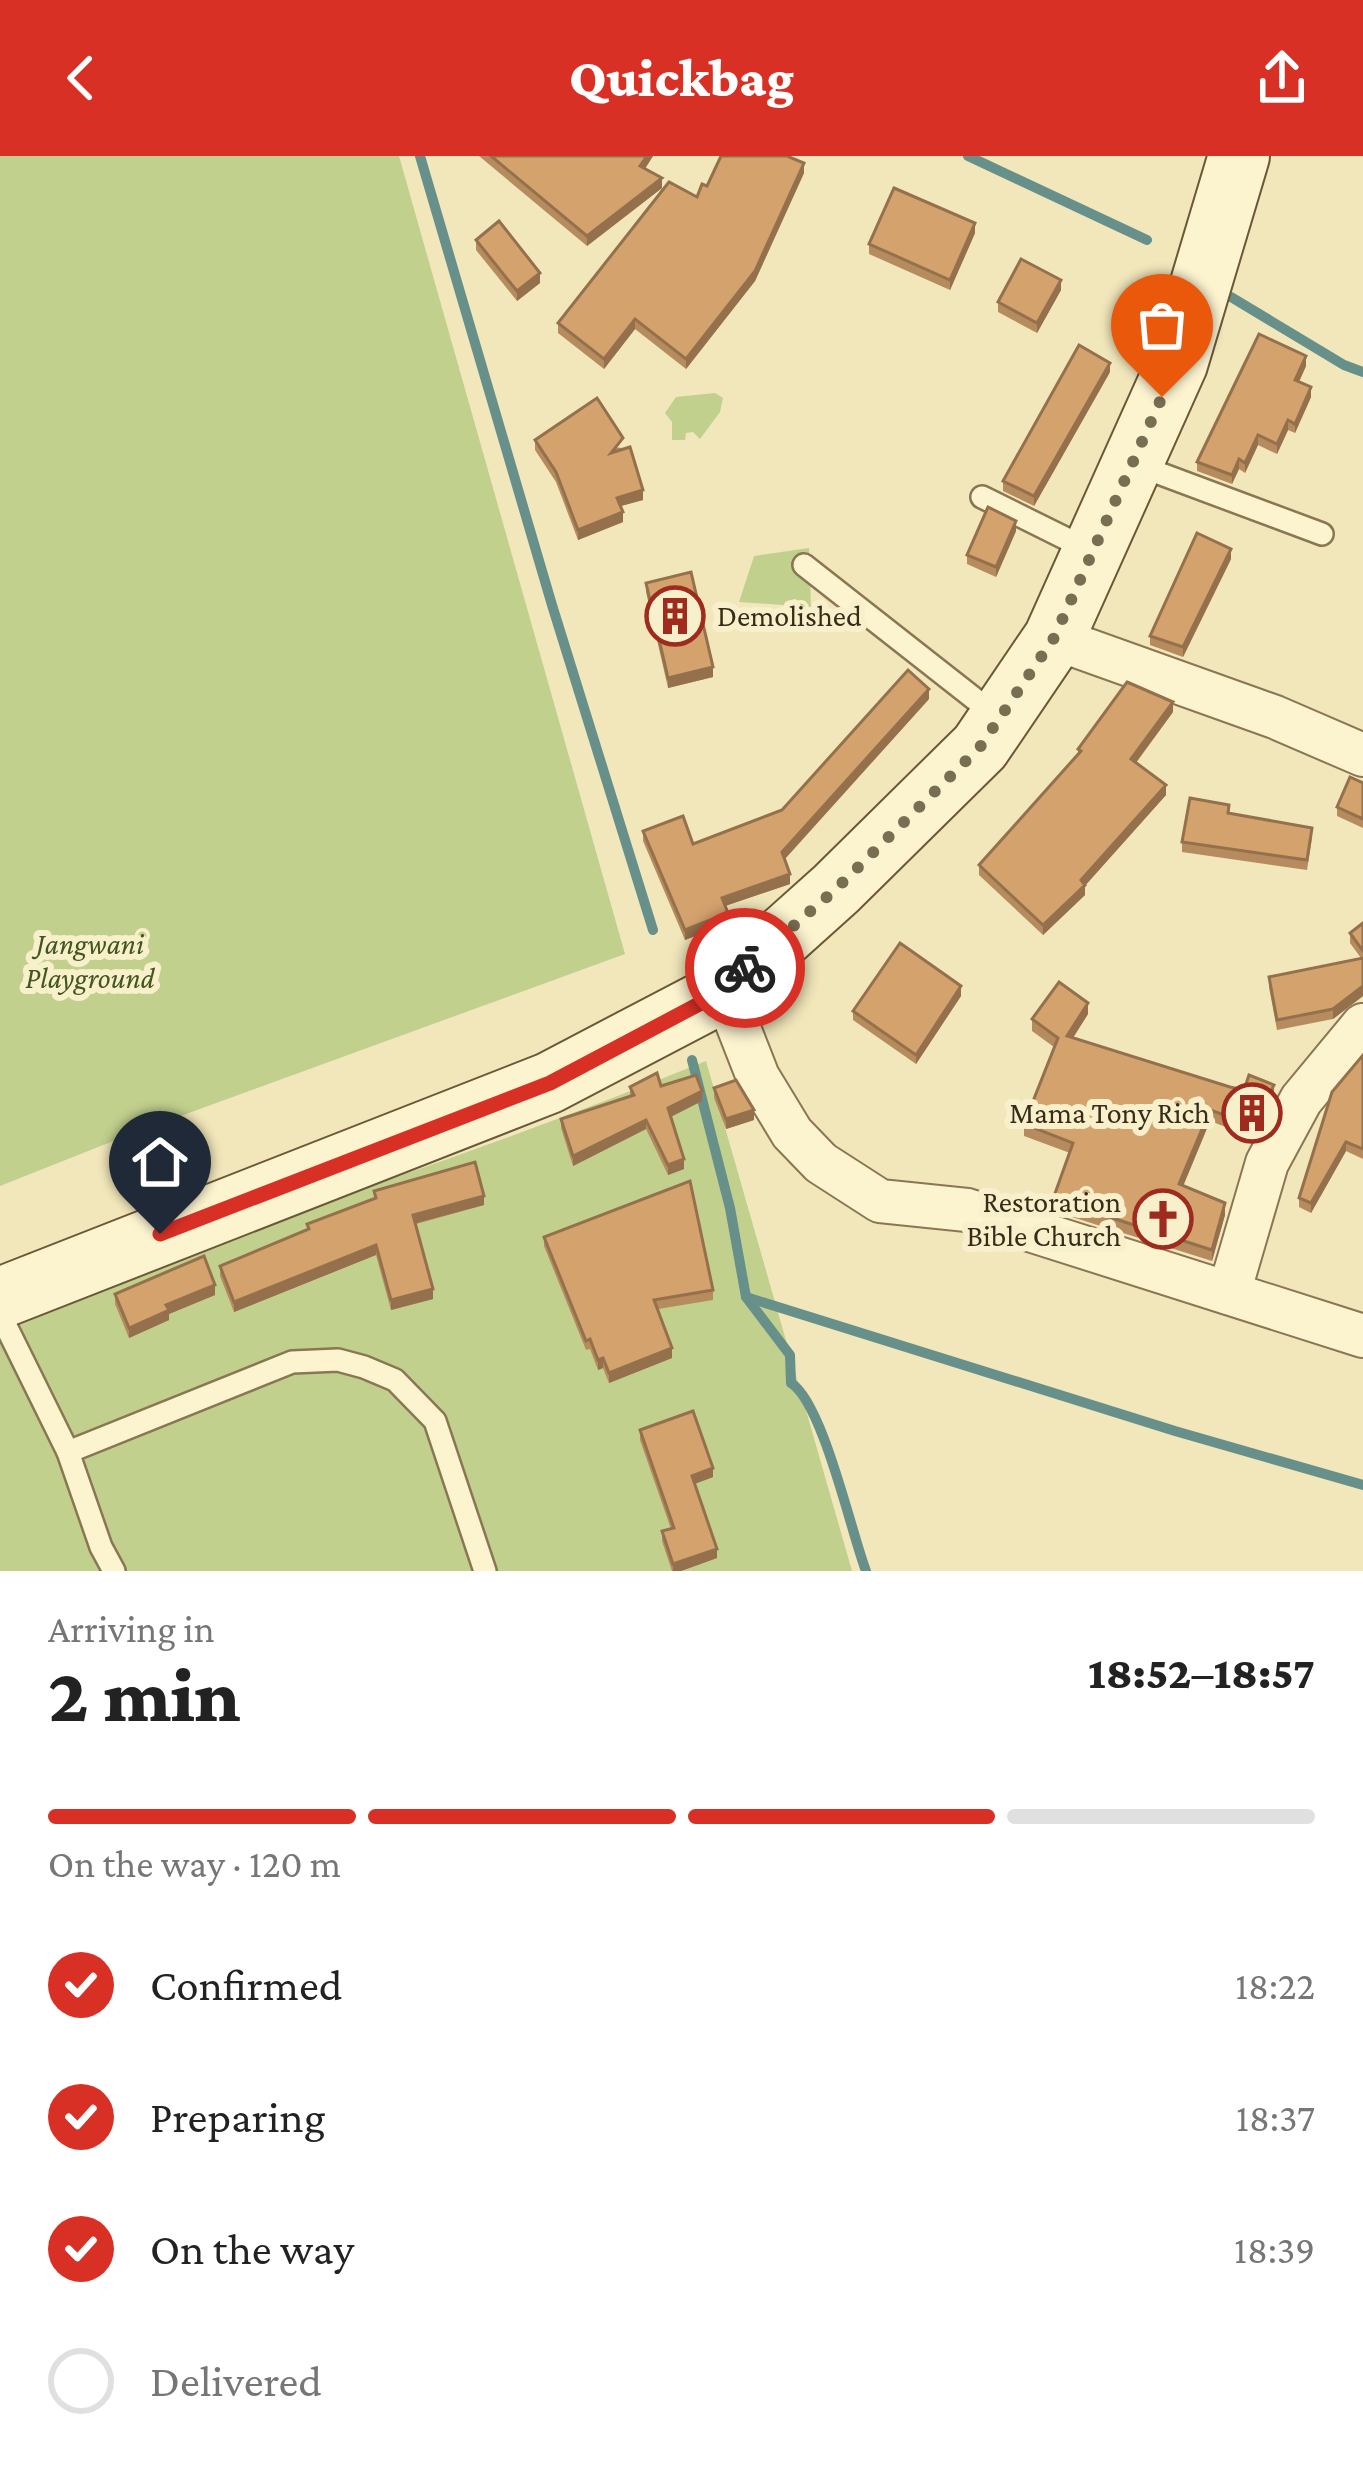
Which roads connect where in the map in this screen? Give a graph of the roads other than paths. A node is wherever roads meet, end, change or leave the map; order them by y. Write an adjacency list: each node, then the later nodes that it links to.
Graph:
1 (1240, 156): 2 (street)
2 (1132, 463): 4 (lane); 5 (street)
3 (982, 497): 5 (lane)
4 (1322, 534)
5 (1093, 552): 7 (street)
6 (804, 565): 8 (lane)
7 (1054, 638): 8 (street); 9 (street)
8 (999, 718): 10 (street)
9 (1363, 755)
10 (718, 994): 12 (street); 13 (street)
11 (1363, 1025): 12 (street)
12 (1229, 1293): 15 (street)
13 (0, 1298)
14 (0, 1314): 16 (lane)
15 (1363, 1336)
16 (68, 1452): 17 (lane); 18 (lane)
17 (114, 1571)
18 (485, 1571)

